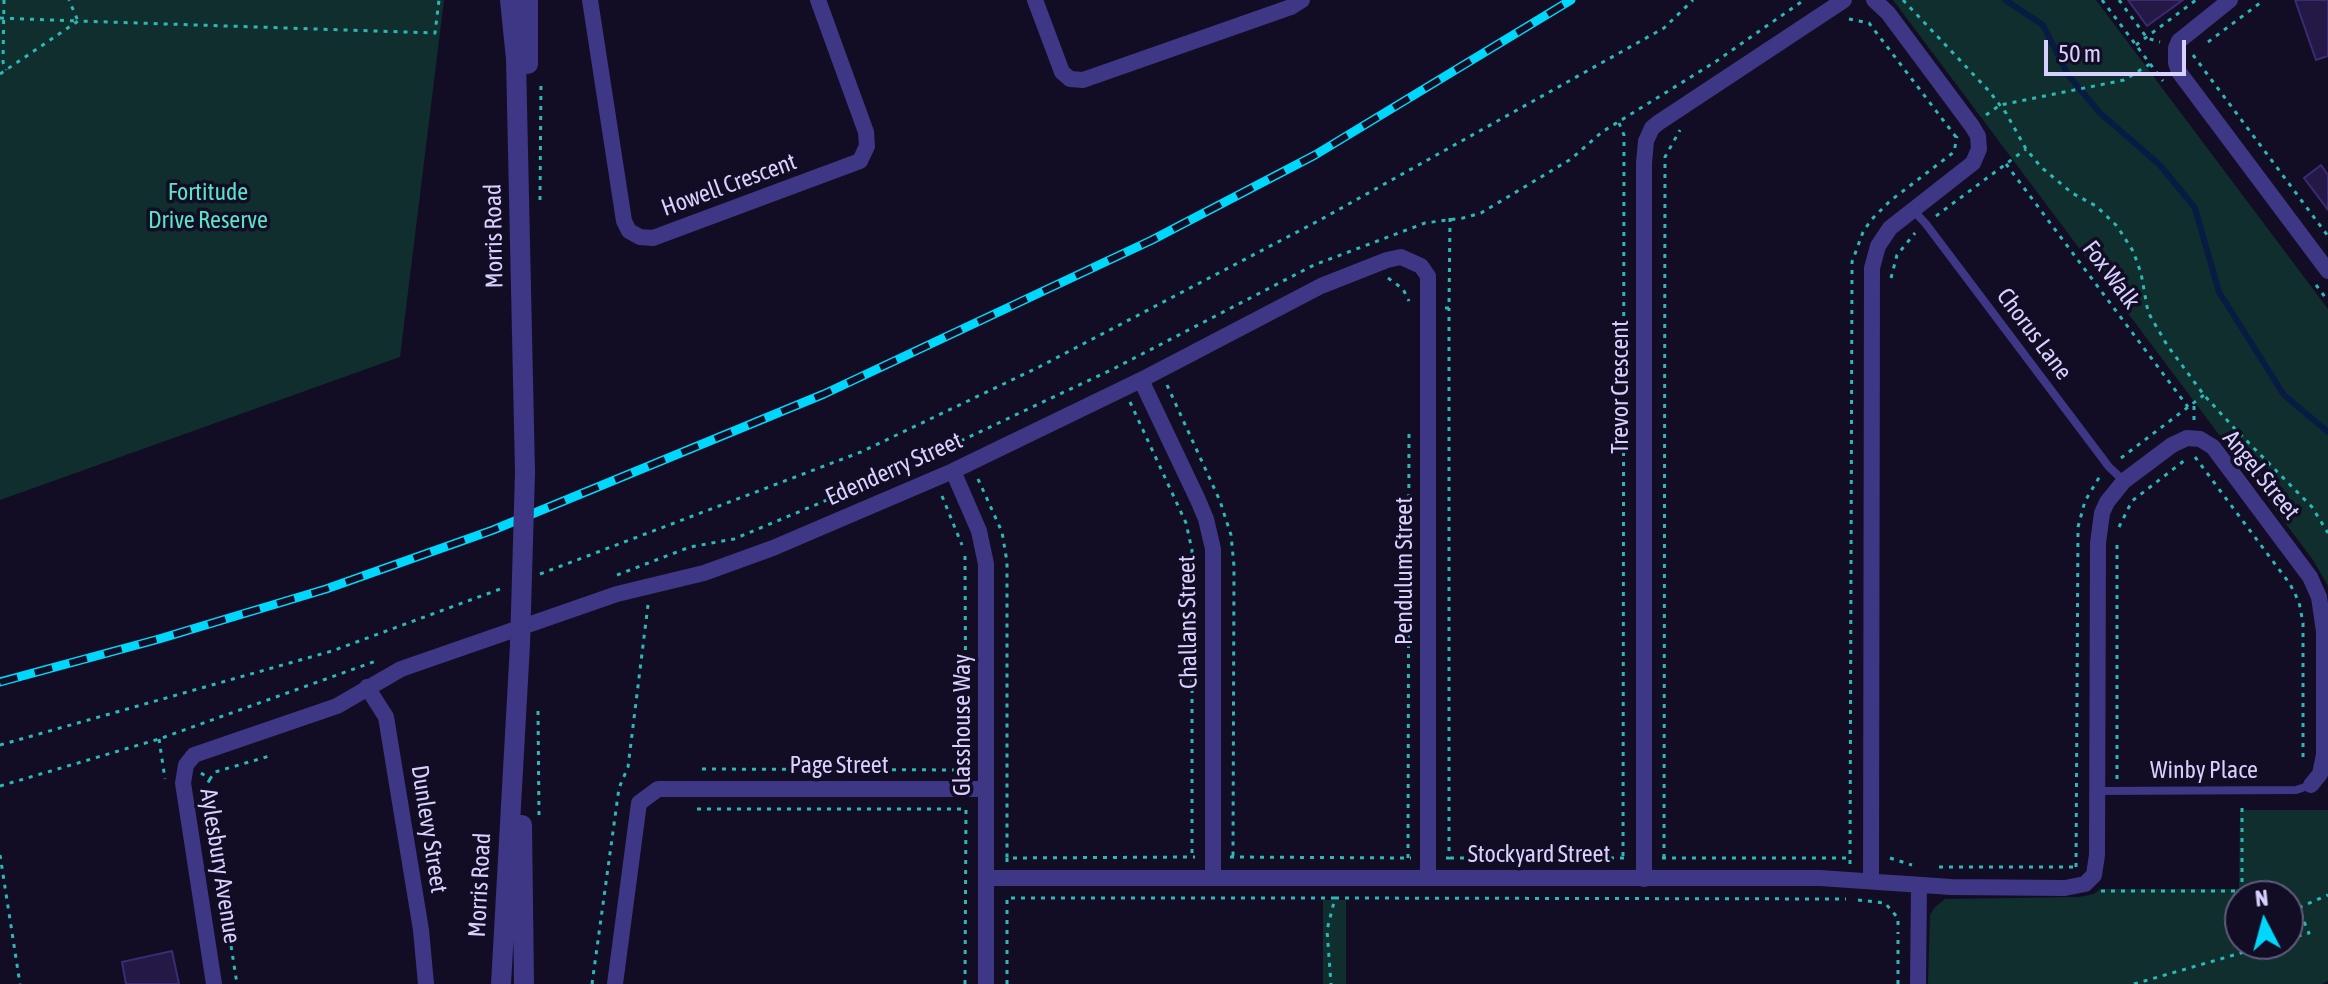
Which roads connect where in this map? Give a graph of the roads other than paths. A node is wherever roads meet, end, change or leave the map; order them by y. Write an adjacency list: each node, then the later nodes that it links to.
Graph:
1 (510, 0): 15 (street, Morris Road)
2 (528, 0): 15 (street, Morris Road)
3 (590, 0): 4 (street, Howell Crescent)
4 (818, 0)
5 (1035, 0): 10 (street)
6 (1302, 0): 10 (street)
7 (1844, 0): 26 (street, Trevor Crescent)
8 (1874, 0): 11 (street)
9 (2230, 0): 12 (street)
10 (1266, 7)
11 (1913, 210): 17 (lane, Chorus Lane); 28 (street)
12 (2325, 262)
13 (1421, 266): 14 (street, Edenderry Street); 25 (street, Pendulum Street)
14 (1144, 388): 16 (street, Edenderry Street); 24 (street, Challans Street)
15 (525, 472): 18 (street, Morris Road, bridge)
16 (956, 479): 19 (street, Edenderry Street); 21 (street, Glasshouse Way)
17 (2124, 481): 20 (street, Angel Street); 22 (street, Angel Street)
18 (520, 645): 32 (street, Morris Road); 33 (street, Morris Road)
19 (367, 687): 30 (street, Aylesbury Avenue); 31 (street, Dunlevy Street)
20 (2307, 787): 22 (lane, Winby Place)
21 (986, 789): 23 (street, Glasshouse Way); 34 (street, Page Street)
22 (2097, 791): 27 (street, Angel Street)
23 (986, 878): 24 (street, Stockyard Street); 35 (street, Glasshouse Way)
24 (1213, 878): 25 (street, Stockyard Street)
25 (1428, 878): 26 (street, Stockyard Street)
26 (1644, 879): 28 (street, Stockyard Street)
27 (2091, 880): 29 (street, Stockyard Street)
28 (1871, 881): 29 (street, Stockyard Street)
29 (1919, 886): 36 (street)
30 (214, 984)
31 (426, 984)
32 (501, 984)
33 (524, 984)
34 (615, 984)
35 (986, 984)
36 (1918, 984)

